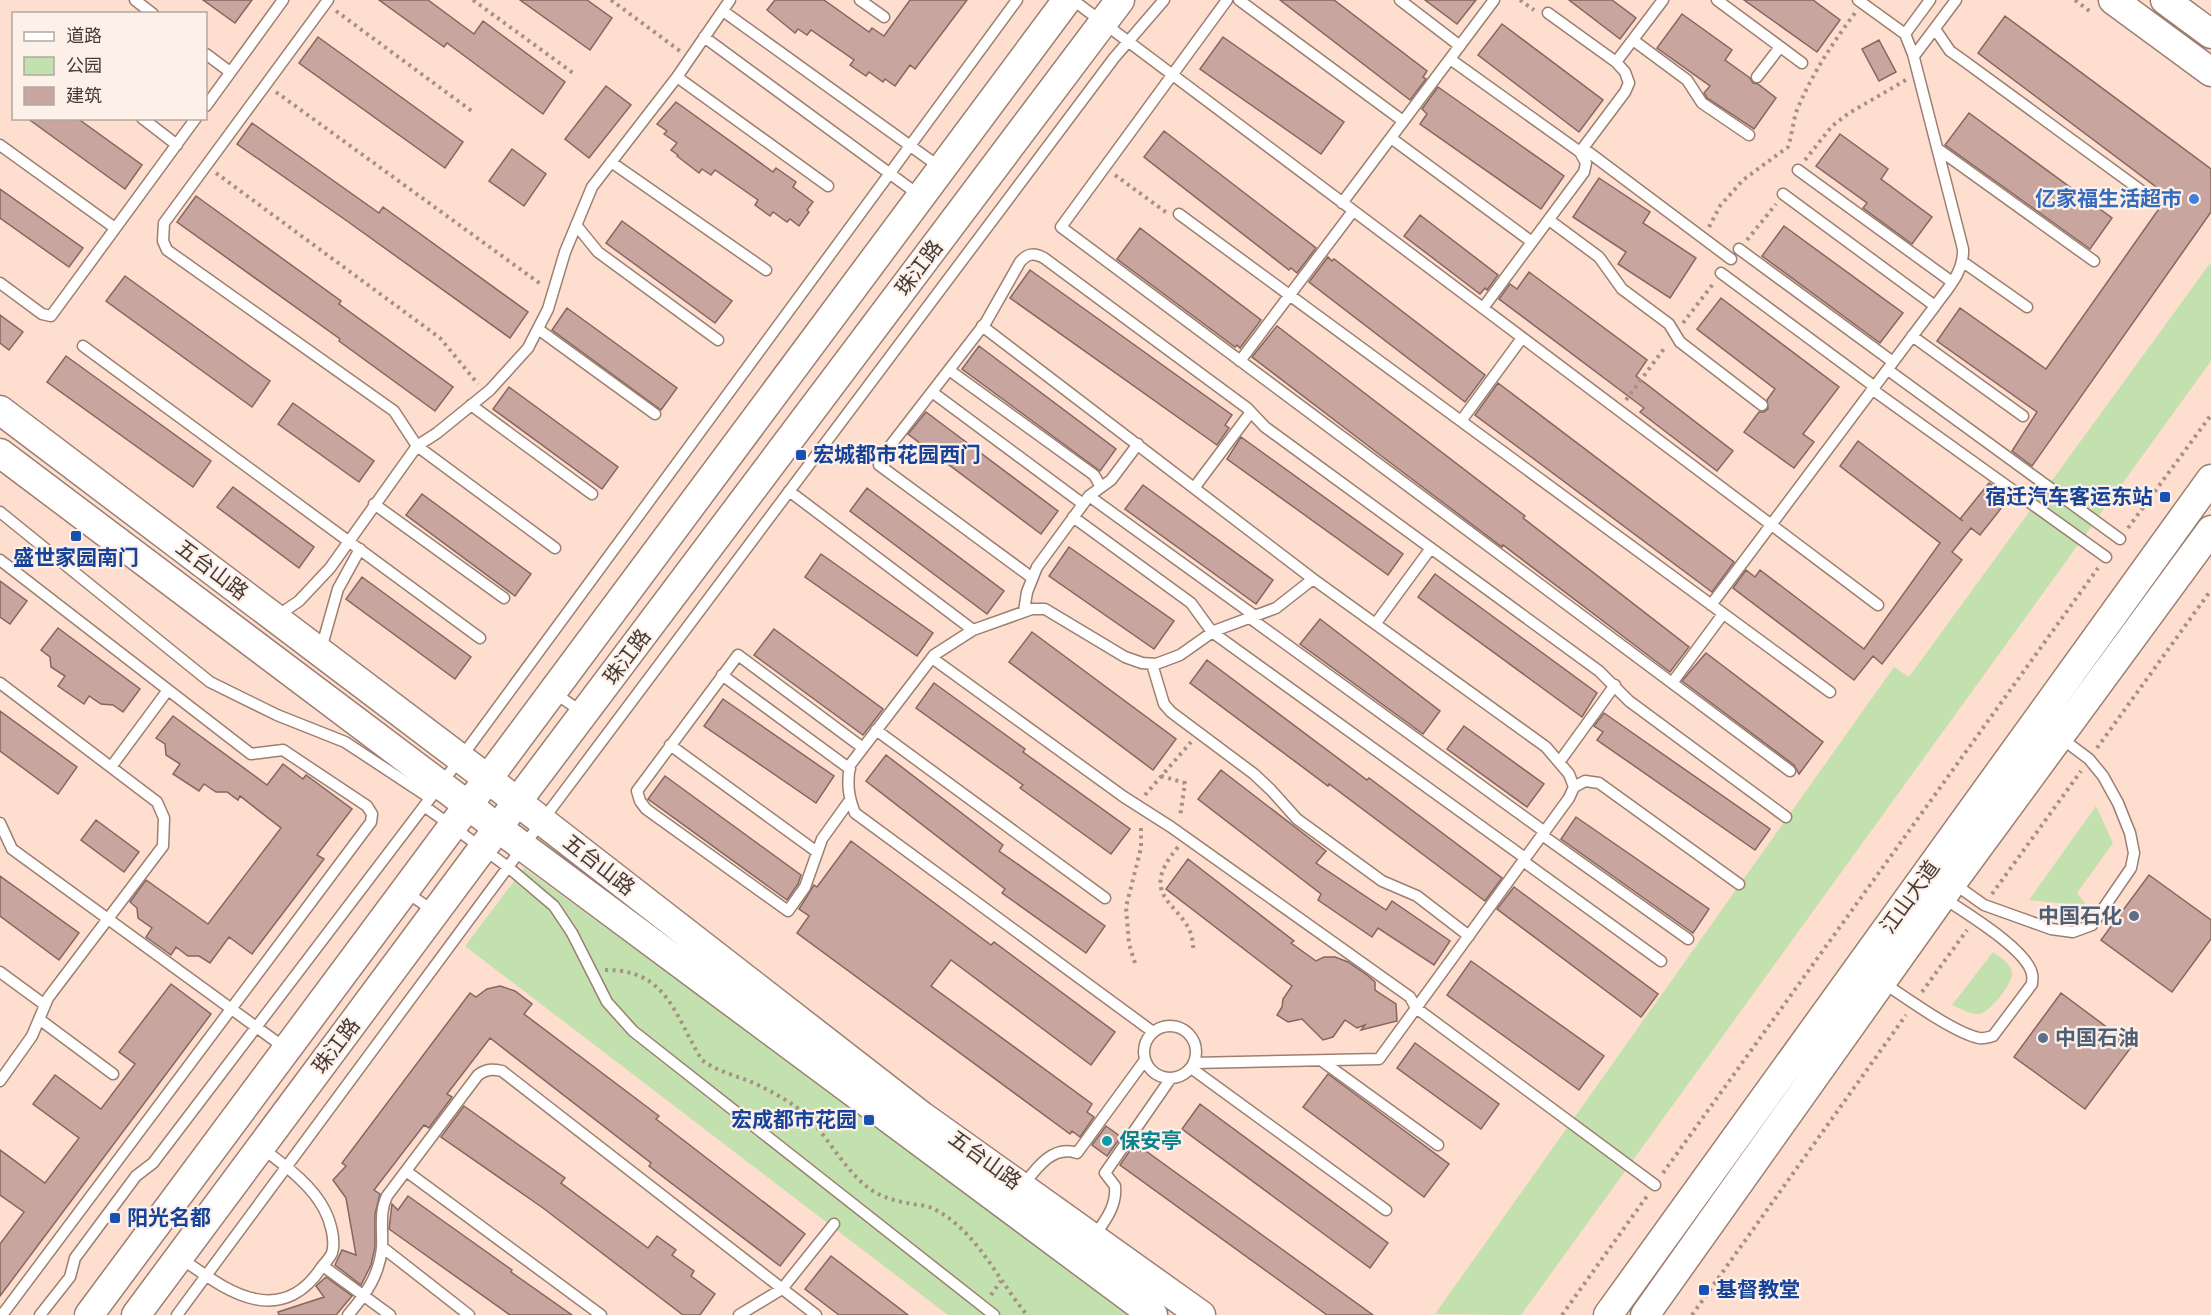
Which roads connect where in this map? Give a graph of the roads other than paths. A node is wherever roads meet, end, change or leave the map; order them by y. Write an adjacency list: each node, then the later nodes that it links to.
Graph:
1 (135, 0): 23 (lane)
2 (283, 0): 40 (lane)
3 (730, 0): 22 (lane)
4 (860, 0): 25 (lane)
5 (1017, 0): 53 (lane)
6 (1067, 0): 57 (main road, 珠江路)
7 (1072, 0): 26 (lane)
8 (1120, 0): 26 (main road, 珠江路)
9 (1164, 0): 32 (lane)
10 (1227, 0): 42 (lane)
11 (1239, 0): 48 (lane)
12 (1400, 0): 33 (lane)
13 (1494, 0): 33 (lane)
14 (1663, 0): 31 (lane)
15 (1717, 0): 34 (lane)
16 (1930, 0): 28 (lane)
17 (1956, 0): 27 (lane)
18 (2113, 0): 41 (main road)
19 (2165, 0): 29 (main road)
20 (327, 2): 102 (lane)
21 (1860, 2): 28 (lane)
22 (723, 11): 30 (lane); 53 (lane)
23 (150, 12)
24 (1548, 13): 38 (lane)
25 (884, 17)
26 (1103, 23): 32 (lane); 145 (main road, 珠江路)
27 (1935, 29): 36 (lane); 63 (lane)
28 (1905, 34): 36 (lane)
29 (2211, 34)
30 (704, 37): 43 (lane); 59 (lane)
31 (1633, 40): 38 (lane); 49 (lane)
32 (1128, 42): 42 (lane); 107 (lane)
33 (1460, 46): 37 (lane)
34 (1780, 47): 39 (lane); 44 (lane)
35 (207, 55): 40 (lane)
36 (1914, 56): 54 (lane)
37 (1450, 59): 48 (lane); 55 (lane)
38 (1616, 62): 55 (lane)
39 (1802, 63)
40 (230, 72): 45 (lane)
41 (2211, 72)
42 (1172, 75): 64 (lane); 89 (lane)
43 (677, 77): 56 (lane); 60 (lane)
44 (1757, 77)
45 (207, 105)
46 (145, 120): 52 (lane)
47 (195, 120): 52 (lane)
48 (1403, 122): 50 (lane)
49 (1749, 135)
50 (1390, 138): 64 (lane); 70 (lane)
51 (0, 145): 69 (lane)
52 (177, 145): 69 (lane)
53 (910, 145): 57 (lane); 59 (lane)
54 (1938, 149): 73 (lane); 74 (lane)
55 (1582, 150): 67 (lane); 72 (lane)
56 (611, 162): 68 (lane); 75 (lane)
57 (942, 168): 62 (main road, 珠江路)
58 (1798, 170): 77 (lane)
59 (890, 172): 62 (lane); 150 (lane)
60 (828, 186)
61 (1783, 194): 80 (lane)
62 (921, 196): 143 (main road, 珠江路)
63 (2154, 200)
64 (1342, 203): 65 (lane)
65 (1353, 211): 79 (lane); 82 (lane)
66 (1179, 214): 79 (lane)
67 (1549, 220): 70 (lane); 95 (lane)
68 (576, 225): 84 (lane); 87 (lane)
69 (115, 228): 78 (lane)
70 (1532, 242): 82 (lane)
71 (1739, 249): 90 (lane)
72 (1731, 259)
73 (2094, 261)
74 (1963, 262): 77 (lane); 81 (lane)
75 (766, 270)
76 (1721, 273): 92 (lane)
77 (1952, 282): 80 (lane)
78 (0, 283)
79 (1290, 295): 89 (lane); 100 (lane)
80 (1935, 306): 85 (lane)
81 (2027, 307)
82 (1483, 308): 86 (lane)
83 (982, 326): 91 (lane); 97 (lane); 101 (lane)
84 (538, 328): 94 (lane); 98 (lane)
85 (1912, 336): 90 (lane); 99 (lane)
86 (1522, 338): 100 (lane); 113 (lane)
87 (718, 340)
88 (83, 346): 116 (lane)
89 (1240, 361): 140 (lane)
90 (1890, 366): 92 (lane); 115 (lane)
91 (949, 370): 93 (lane); 105 (lane)
92 (1874, 388): 113 (lane); 120 (lane)
93 (932, 392): 109 (lane); 122 (lane)
94 (471, 405): 102 (lane); 108 (lane)
95 (1762, 405)
96 (0, 410): 129 (main road, 五台山路)
97 (1251, 412): 106 (lane); 118 (lane)
98 (655, 414)
99 (2023, 416)
100 (1461, 421): 125 (lane)
101 (1138, 444): 105 (lane); 106 (lane)
102 (417, 446): 110 (lane); 117 (lane)
103 (0, 453): 157 (main road, 五台山路)
104 (2211, 479): 222 (main road, 江山大道)
105 (1101, 487): 109 (lane)
106 (1194, 488): 123 (lane)
107 (789, 491): 132 (lane); 162 (lane)
108 (592, 494)
109 (1086, 500): 112 (lane); 130 (lane)
110 (374, 504): 116 (lane); 124 (lane)
111 (0, 512): 157 (lane)
112 (1073, 517): 122 (lane); 133 (lane)
113 (1771, 525): 125 (lane); 126 (lane)
114 (2211, 530): 147 (main road, 江山大道)
115 (2120, 539)
116 (348, 542): 119 (lane); 129 (lane)
117 (555, 548)
118 (1431, 548): 131 (lane); 141 (lane)
119 (360, 549): 134 (lane); 135 (lane)
120 (2106, 557)
121 (0, 560): 142 (lane)
122 (1031, 577): 127 (lane)
123 (1313, 579): 130 (lane); 131 (lane)
124 (504, 598)
125 (1711, 605): 128 (lane)
126 (1878, 606)
127 (1024, 611): 132 (lane); 137 (lane)
128 (1724, 614): 140 (lane); 144 (lane)
129 (274, 617): 135 (main road, 五台山路)
130 (1252, 617): 133 (lane); 164 (lane)
131 (1376, 623): 151 (lane)
132 (973, 630): 136 (lane)
133 (1212, 632): 137 (lane); 168 (lane)
134 (480, 638)
135 (320, 653): 150 (main road, 五台山路)
136 (932, 658): 146 (lane); 182 (lane)
137 (1152, 664): 175 (lane)
138 (722, 675): 148 (lane); 149 (lane); 153 (lane)
139 (0, 683): 152 (lane)
140 (1672, 683): 154 (lane)
141 (1614, 685): 151 (lane); 161 (lane)
142 (168, 690): 152 (lane); 181 (lane)
143 (553, 692): 145 (lane); 155 (main road, 珠江路)
144 (1830, 692)
145 (584, 714): 159 (main road, 珠江路)
146 (876, 730): 149 (lane); 172 (lane)
147 (2060, 738): 170 (main road, 江山大道); 170 (lane)
148 (670, 745): 166 (lane); 166 (lane)
149 (863, 748): 153 (lane)
150 (460, 759): 155 (main road, 五台山路); 157 (lane)
151 (1560, 761): 156 (lane)
152 (111, 767): 174 (lane)
153 (850, 769): 158 (lane)
154 (1790, 771)
155 (488, 779): 159 (main road, 五台山路); 160 (main road, 珠江路)
156 (1574, 787): 164 (lane); 169 (lane)
157 (432, 796): 160 (main road, 五台山路); 184 (lane)
158 (850, 800): 166 (lane); 185 (lane)
159 (518, 802): 162 (main road, 五台山路); 165 (main road, 珠江路)
160 (461, 815): 165 (main road, 五台山路); 171 (main road, 珠江路)
161 (1786, 817)
162 (542, 821): 167 (lane); 198 (main road, 五台山路)
163 (0, 823): 174 (lane)
164 (1544, 833): 168 (lane); 176 (lane)
165 (491, 838): 167 (main road, 五台山路); 173 (main road, 珠江路)
166 (817, 852)
167 (516, 857): 195 (lane); 198 (main road, 五台山路); 219 (lane)
168 (1524, 860): 175 (lane); 177 (lane)
169 (1739, 884)
170 (1947, 890): 179 (main road, 江山大道); 179 (lane)
171 (404, 891): 173 (lane); 186 (main road, 珠江路)
172 (1105, 898)
173 (436, 912): 194 (main road, 珠江路)
174 (108, 918): 180 (lane); 181 (lane)
175 (1469, 936): 182 (lane)
176 (1688, 939)
177 (1661, 961)
178 (0, 972): 180 (lane)
179 (1881, 981): 223 (main road, 江山大道)
180 (45, 1005): 183 (lane)
181 (231, 1008): 184 (lane); 208 (lane)
182 (1416, 1008): 188 (lane); 197 (lane)
183 (39, 1019): 190 (lane); 192 (lane)
184 (257, 1027): 186 (lane); 209 (lane)
185 (1153, 1032): 187 (lane); 189 (lane)
186 (286, 1049): 210 (main road, 珠江路)
187 (1145, 1060): 191 (lane); 198 (lane)
188 (1322, 1061): 189 (lane); 193 (lane)
189 (1192, 1065): 191 (lane); 199 (lane)
190 (113, 1074)
191 (1171, 1078): 201 (lane)
192 (0, 1082)
193 (1438, 1145)
194 (261, 1147): 195 (lane); 203 (main road, 珠江路)
195 (286, 1167): 204 (lane); 205 (lane)
196 (406, 1171): 202 (lane); 206 (lane); 216 (lane)
197 (1655, 1185)
198 (1015, 1197): 201 (main road, 五台山路); 220 (main road, 五台山路)
199 (1386, 1210)
200 (834, 1224): 206 (lane)
201 (1093, 1238): 221 (main road, 五台山路)
202 (382, 1247): 207 (lane); 215 (lane)
203 (179, 1257): 205 (lane); 211 (main road, 珠江路)
204 (323, 1266): 205 (lane); 207 (lane)
205 (206, 1275): 212 (lane)
206 (782, 1288): 217 (lane); 218 (lane)
207 (364, 1296): 213 (lane); 214 (lane)
208 (2, 1315)
209 (40, 1315)
210 (89, 1315)
211 (136, 1315)
212 (177, 1315)
213 (348, 1315)
214 (390, 1315)
215 (469, 1315)
216 (601, 1315)
217 (739, 1315)
218 (816, 1315)
219 (994, 1315)
220 (1153, 1315)
221 (1201, 1315)
222 (1608, 1315)
223 (1645, 1315)

